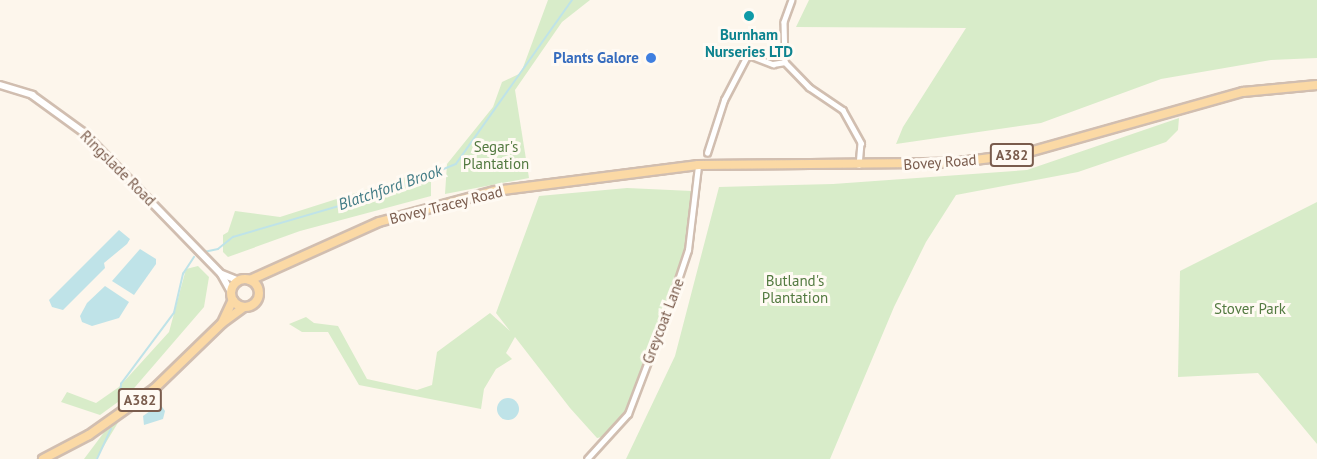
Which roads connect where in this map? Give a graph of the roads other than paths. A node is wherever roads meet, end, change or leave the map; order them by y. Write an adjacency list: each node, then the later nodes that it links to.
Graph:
1 (792, 0): 2 (street)
2 (785, 62): 5 (street); 7 (street)
3 (0, 85): 9 (street, Ringslade Road)
4 (1317, 85): 7 (main road, Bovey Road / A382)
5 (707, 153)
6 (698, 165): 7 (main road, Bovey Road / A382); 8 (main road, Bovey Tracey Road / A382); 17 (street, Greycoat Lane)
7 (859, 165)
8 (275, 271): 10 (main road, Bovey Tracey Road / A382); 12 (main road, Bovey Tracey Road / A382)
9 (221, 274): 11 (street, Ringslade Road); 13 (street, Ringslade Road)
10 (250, 280): 11 (main road); 12 (main road)
11 (239, 281): 13 (main road)
12 (259, 291): 14 (main road)
13 (232, 296): 14 (main road); 15 (main road, A382)
14 (244, 307): 15 (main road, A382)
15 (222, 323): 16 (main road, A382)
16 (43, 459)
17 (586, 459)

